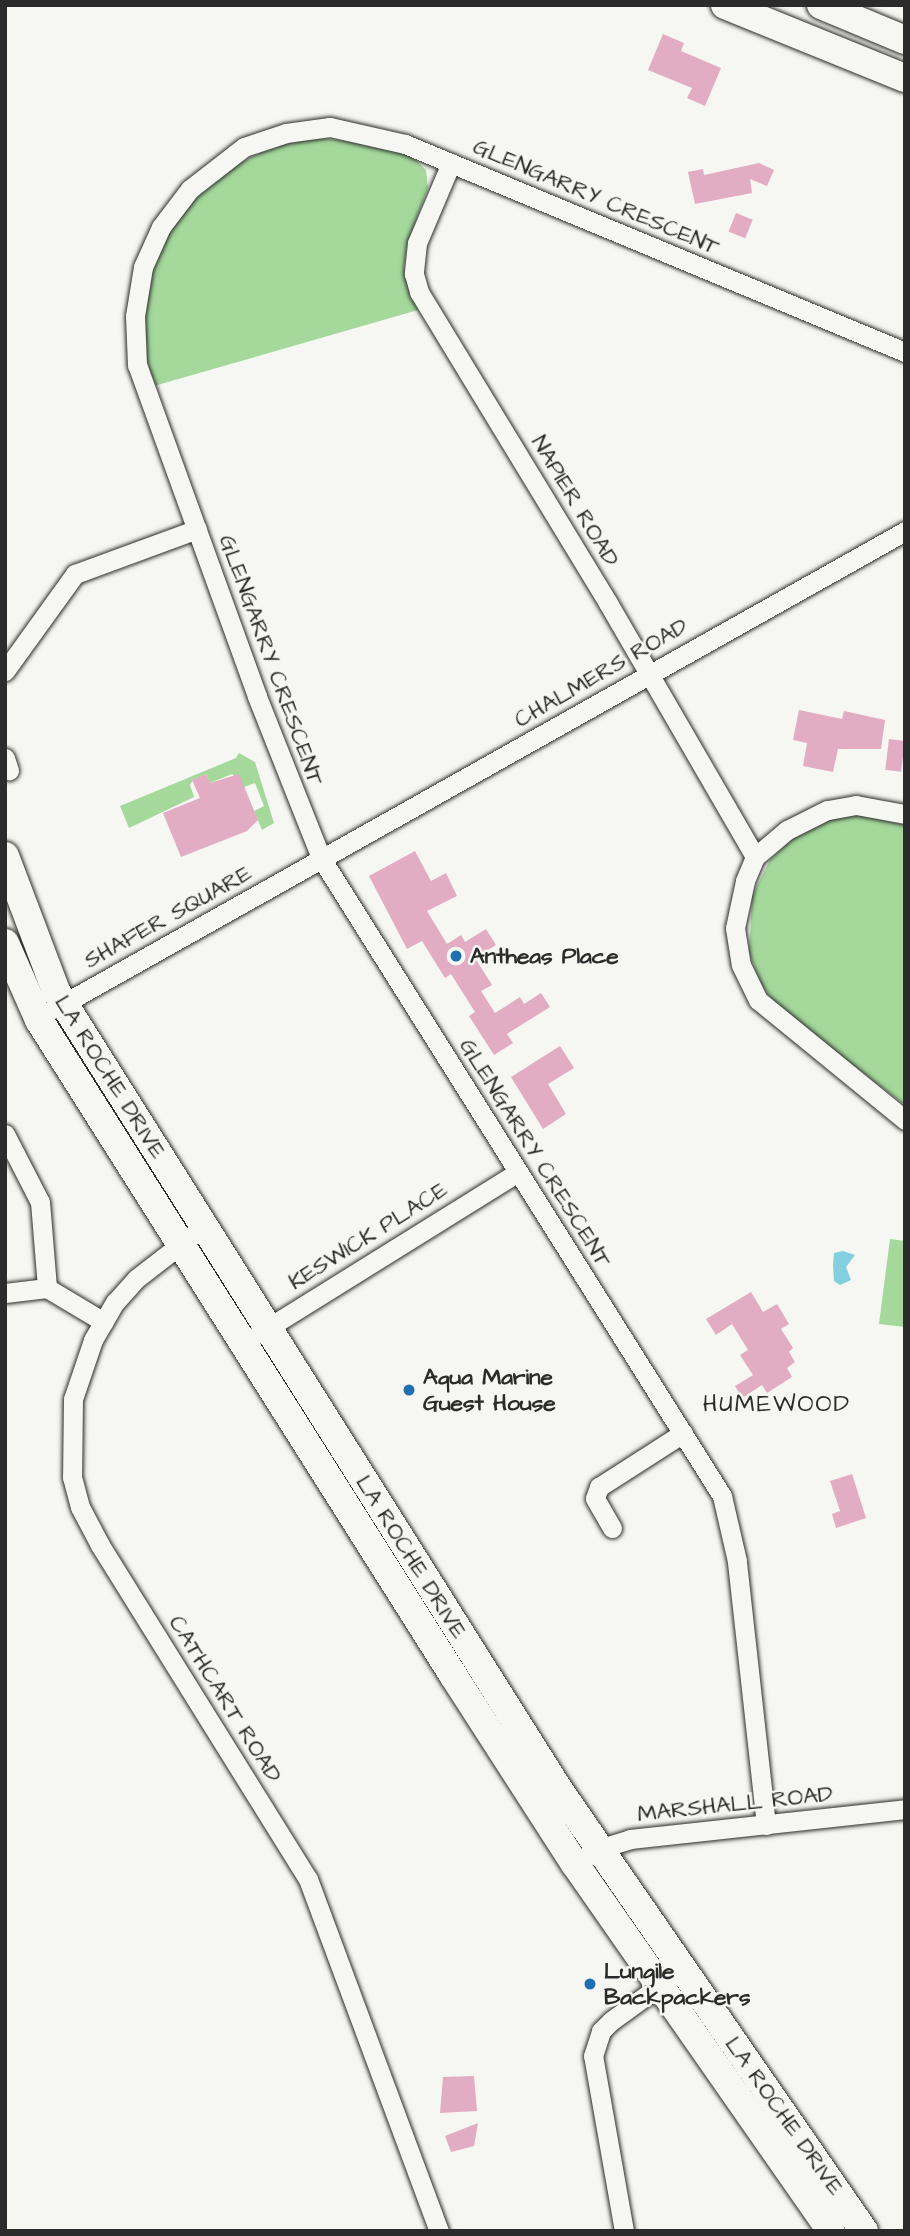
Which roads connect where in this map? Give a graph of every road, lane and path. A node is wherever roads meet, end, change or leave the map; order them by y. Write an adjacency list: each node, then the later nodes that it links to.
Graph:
1 (724, 5): 4 (street)
2 (821, 5): 3 (street)
3 (905, 40)
4 (905, 78)
5 (451, 163): 6 (street, GLENGARRY CRESCENT); 7 (street, GLENGARRY CRESCENT); 10 (street, NAPIER ROAD)
6 (905, 352)
7 (197, 529): 9 (street); 14 (street, GLENGARRY CRESCENT)
8 (905, 530): 10 (street, CHALMERS ROAD)
9 (5, 671)
10 (648, 674): 13 (street, NAPIER ROAD); 14 (street, CHALMERS ROAD)
11 (905, 814): 13 (street)
12 (5, 856): 16 (street, LA ROCHE DRIVE)
13 (755, 857): 18 (street)
14 (321, 858): 16 (street, SHAFER SQUARE); 20 (street, GLENGARRY CRESCENT)
15 (5, 943): 17 (street, LA ROCHE DRIVE)
16 (63, 1003): 17 (street, SHAFER SQUARE); 21 (street, LA ROCHE DRIVE)
17 (39, 1020): 21 (street, LA ROCHE DRIVE)
18 (905, 1120)
19 (5, 1134): 22 (street)
20 (518, 1172): 25 (street, KESWICK PLACE); 26 (street, GLENGARRY CRESCENT)
21 (192, 1235): 24 (street, CATHCART ROAD); 25 (street, LA ROCHE DRIVE)
22 (47, 1288): 23 (street); 24 (street)
23 (5, 1293)
24 (104, 1322): 33 (street, CATHCART ROAD)
25 (256, 1335): 30 (street, LA ROCHE DRIVE)
26 (682, 1433): 27 (street); 29 (street, GLENGARRY CRESCENT)
27 (612, 1528)
28 (905, 1809): 29 (street, MARSHALL ROAD)
29 (766, 1825): 30 (street, MARSHALL ROAD)
30 (586, 1856): 31 (street, LA ROCHE DRIVE); 32 (street, LA ROCHE DRIVE)
31 (681, 1970): 32 (street); 36 (street, LA ROCHE DRIVE)
32 (658, 1986): 34 (street); 35 (street, LA ROCHE DRIVE)
33 (439, 2231)
34 (624, 2231)
35 (831, 2231)
36 (864, 2231)

